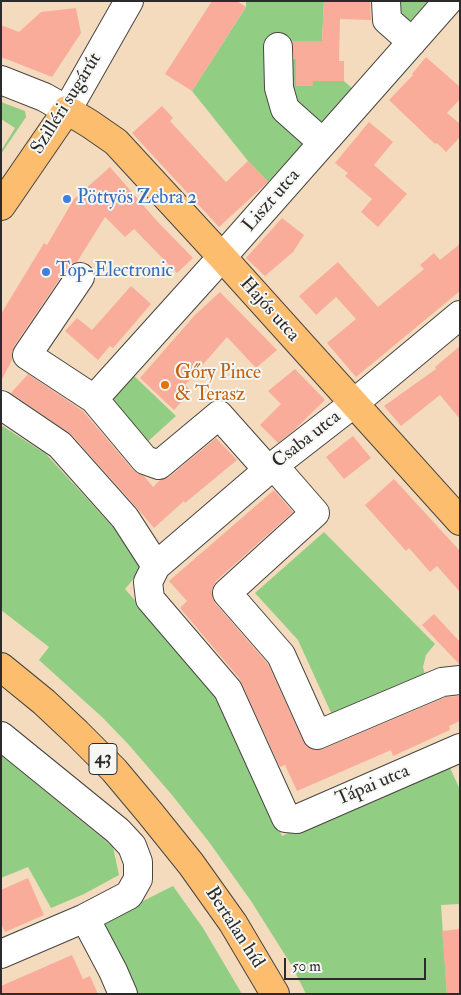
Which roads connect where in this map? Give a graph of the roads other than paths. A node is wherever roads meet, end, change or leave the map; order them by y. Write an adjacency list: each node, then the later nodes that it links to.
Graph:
1 (129, 1): 7 (street, Szilléri sugárút)
2 (386, 1): 4 (street)
3 (448, 1): 4 (street, Liszt utca)
4 (412, 42): 8 (street, Liszt utca)
5 (278, 46): 8 (street)
6 (1, 80): 7 (street)
7 (67, 110): 9 (main road, Szilléri sugárút); 10 (main road, Hajós utca)
8 (322, 142): 10 (street, Liszt utca)
9 (1, 206)
10 (222, 257): 13 (street, Liszt utca); 14 (main road, Hajós utca)
11 (80, 277): 13 (street)
12 (460, 315): 14 (street, Csaba utca)
13 (94, 399): 16 (street)
14 (353, 404): 16 (street, Csaba utca); 17 (main road, Hajós utca)
15 (1, 405): 18 (street)
16 (271, 468): 18 (street, Csaba utca); 20 (street)
17 (460, 521)
18 (156, 566): 22 (street, Tápai utca)
19 (1, 667): 26 (main road, Bertalan híd / 43)
20 (460, 680)
21 (1, 736): 23 (street)
22 (460, 748)
23 (85, 918): 24 (street); 25 (street)
24 (1, 954)
25 (123, 994)
26 (275, 994)

